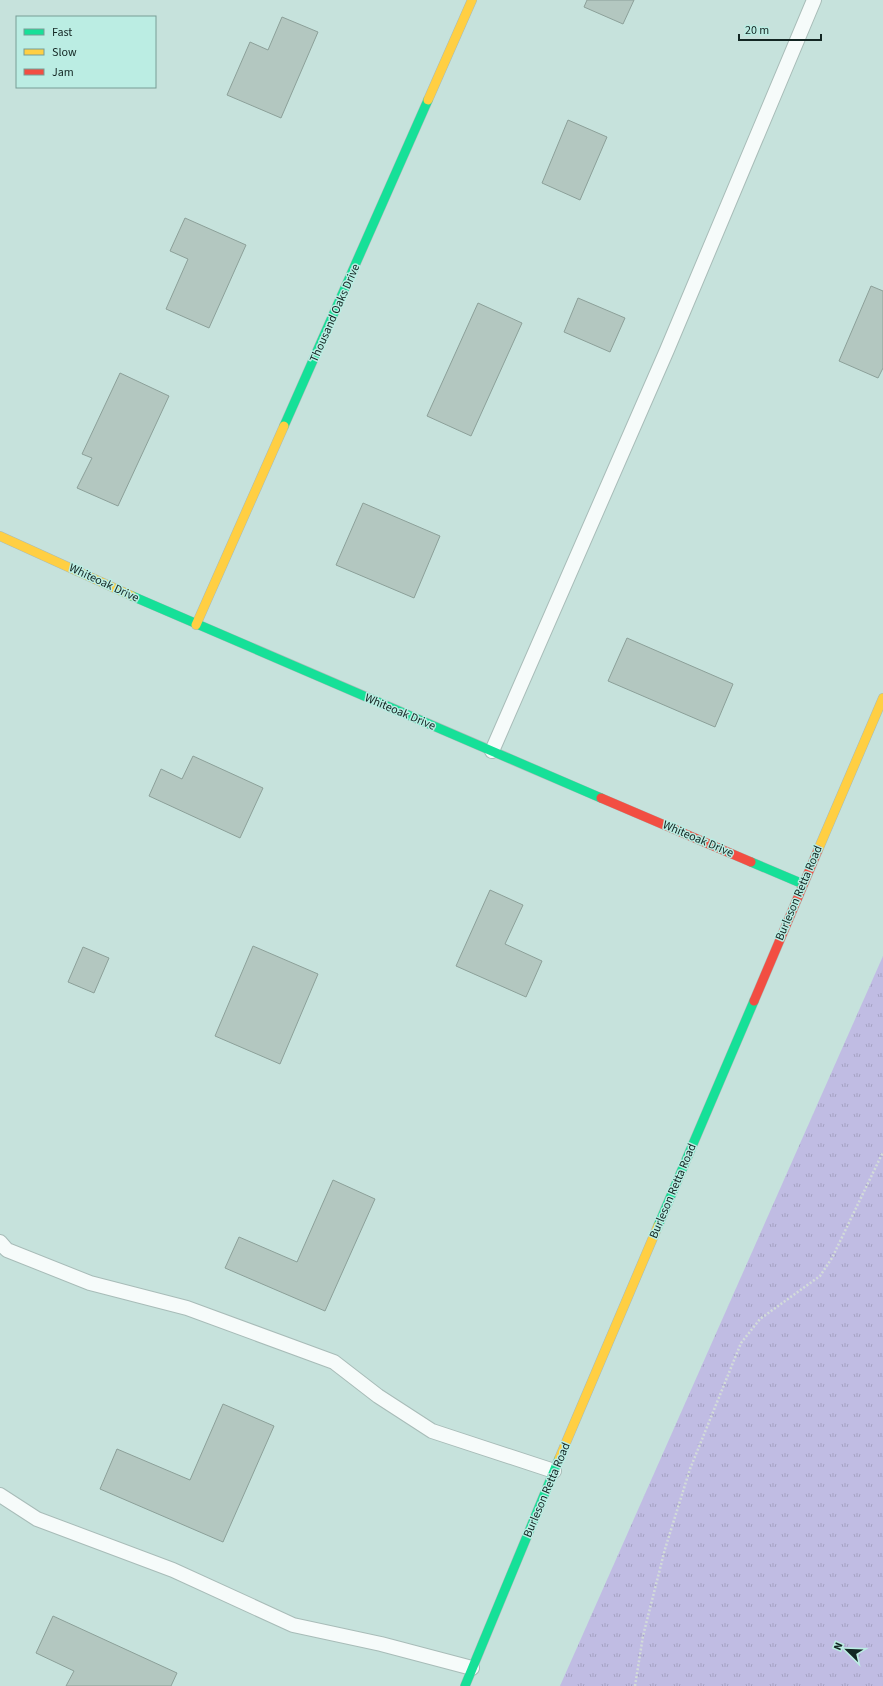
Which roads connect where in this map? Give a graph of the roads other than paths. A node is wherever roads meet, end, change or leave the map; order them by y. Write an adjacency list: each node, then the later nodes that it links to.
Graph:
1 (472, 0): 4 (street, Thousand Oaks Drive)
2 (814, 0): 6 (lane)
3 (0, 536): 4 (street, Whiteoak Drive)
4 (196, 625): 6 (street, Whiteoak Drive)
5 (883, 698): 7 (street, Burleson Retta Road)
6 (492, 751): 7 (street, Whiteoak Drive)
7 (803, 884): 9 (street, Burleson Retta Road)
8 (0, 1242): 9 (lane)
9 (554, 1470): 11 (street, Burleson Retta Road)
10 (0, 1495): 11 (lane)
11 (472, 1668): 12 (street, Burleson Retta Road)
12 (465, 1686)

